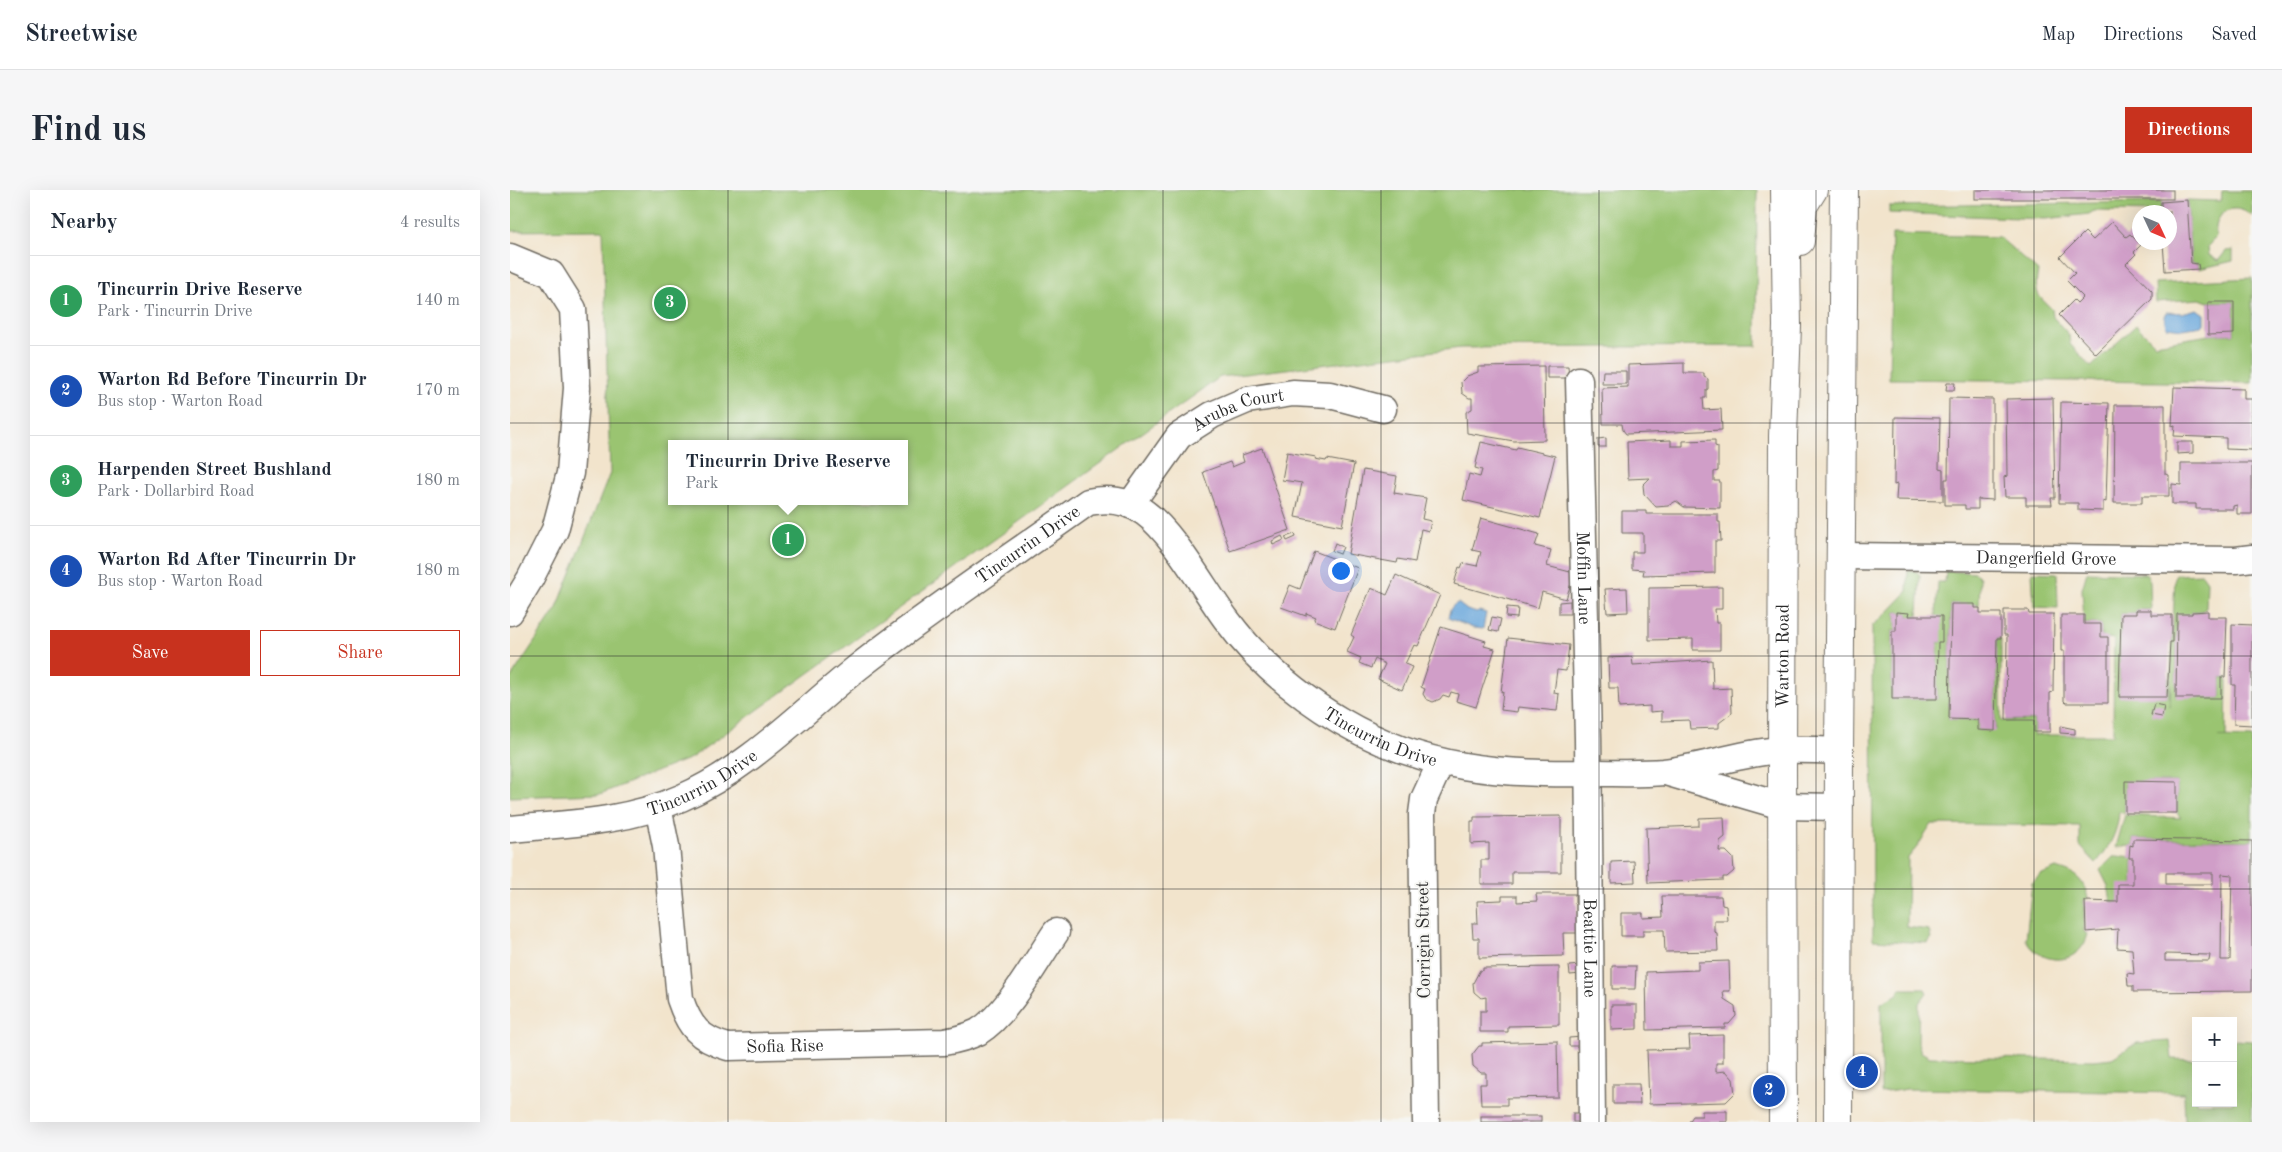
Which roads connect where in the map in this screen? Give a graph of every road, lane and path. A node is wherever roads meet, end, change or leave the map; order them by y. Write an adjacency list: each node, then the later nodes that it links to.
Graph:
1 (1785, 190): 5 (main road, Warton Road)
2 (1813, 190): 5 (main road)
3 (1844, 190): 9 (main road)
4 (510, 257): 11 (street)
5 (1787, 326): 12 (main road, Warton Road)
6 (1579, 380): 16 (street, Moffin Lane)
7 (1383, 410): 8 (street, Aruba Court)
8 (1130, 505): 14 (street, Tincurrin Drive); 18 (street, Tincurrin Drive)
9 (1841, 556): 10 (street, Dangerfield Grove); 13 (main road)
10 (2252, 558)
11 (510, 612)
12 (1782, 750): 13 (street, Tincurrin Drive); 15 (street, Tincurrin Drive); 17 (main road, Warton Road)
13 (1839, 751): 19 (main road)
14 (1441, 762): 16 (street, Tincurrin Drive); 22 (street, Corrigin Street)
15 (1664, 772): 16 (street, Tincurrin Drive); 17 (street, Tincurrin Drive)
16 (1588, 774): 23 (street, Beattie Lane)
17 (1782, 806): 19 (street, Tincurrin Drive); 24 (main road, Warton Road)
18 (658, 807): 20 (street, Tincurrin Drive); 21 (street, Sofia Rise)
19 (1839, 807): 25 (main road)
20 (510, 829)
21 (1056, 932)
22 (1426, 1122)
23 (1592, 1122)
24 (1783, 1122)
25 (1838, 1122)

